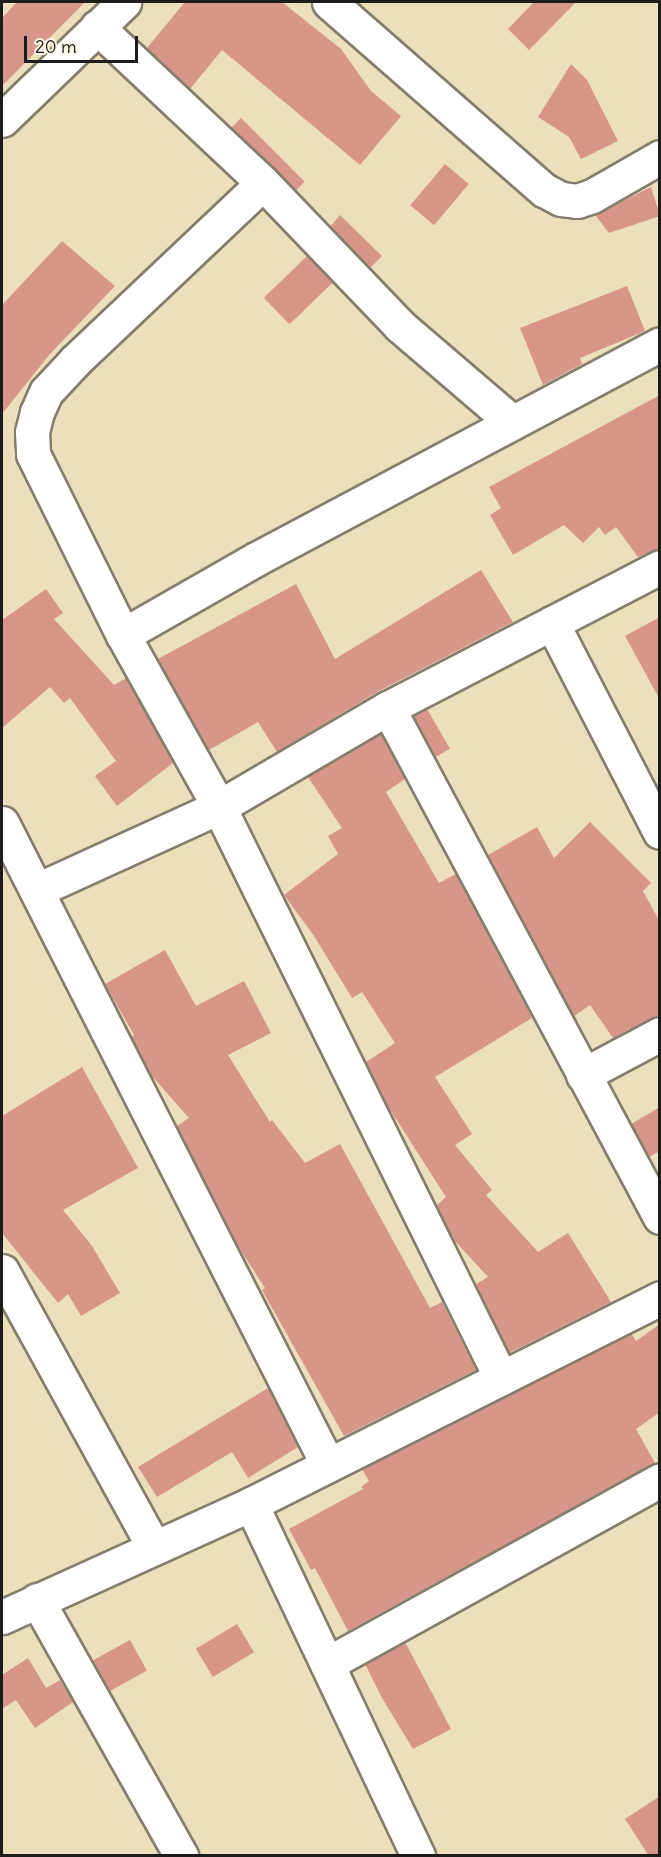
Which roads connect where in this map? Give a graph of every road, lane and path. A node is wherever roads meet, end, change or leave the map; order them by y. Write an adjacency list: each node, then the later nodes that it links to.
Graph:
1 (124, 2): 3 (street)
2 (329, 2): 5 (street)
3 (97, 27): 4 (street); 6 (street)
4 (2, 120)
5 (660, 157)
6 (263, 183): 8 (street); 11 (street)
7 (660, 344): 8 (street)
8 (512, 422): 11 (street)
9 (660, 567): 10 (street)
10 (552, 623): 12 (street); 15 (street)
11 (123, 635): 13 (street)
12 (388, 708): 13 (street); 18 (street)
13 (219, 807): 16 (street); 22 (street)
14 (2, 824): 16 (street)
15 (660, 832)
16 (37, 890): 23 (street)
17 (660, 1034): 18 (street)
18 (583, 1075): 19 (street)
19 (660, 1217)
20 (2, 1271): 26 (street)
21 (660, 1298): 22 (street)
22 (501, 1378): 23 (street)
23 (328, 1465): 25 (street)
24 (660, 1480): 29 (street)
25 (251, 1504): 26 (street); 29 (street)
26 (154, 1548): 27 (street)
27 (37, 1600): 28 (street); 30 (street)
28 (2, 1617)
29 (327, 1664): 31 (street)
30 (181, 1856)
31 (418, 1856)

